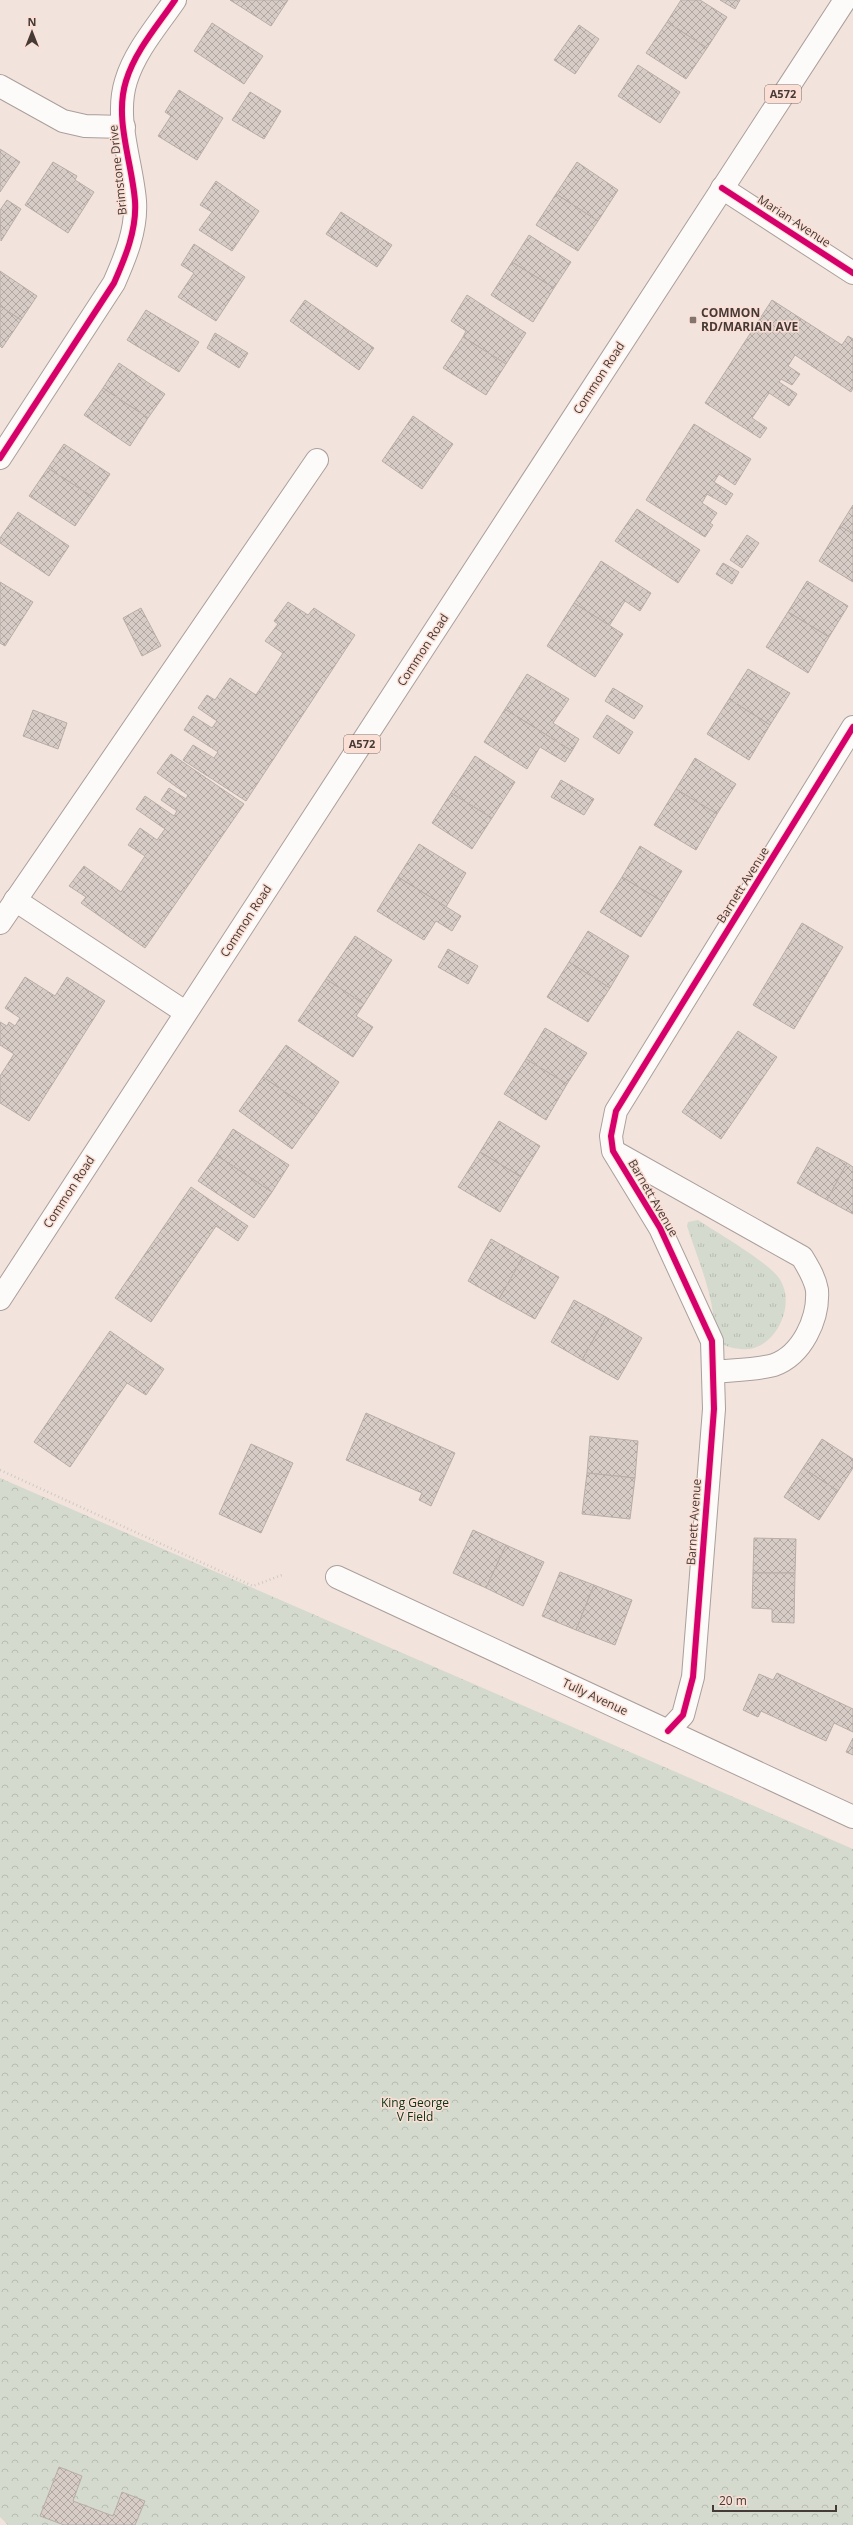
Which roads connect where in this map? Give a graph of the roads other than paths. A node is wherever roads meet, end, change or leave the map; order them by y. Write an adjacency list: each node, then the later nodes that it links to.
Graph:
1 (175, 0): 4 (street, Brimstone Drive)
2 (845, 0): 5 (street, Common Road / A572)
3 (0, 86): 4 (street)
4 (124, 127): 7 (street, Brimstone Drive)
5 (722, 188): 6 (street, Marian Avenue); 12 (street, Common Road / A572)
6 (853, 273)
7 (0, 458)
8 (317, 460): 10 (street)
9 (853, 727): 13 (street, Barnett Avenue)
10 (15, 900): 11 (street); 12 (street)
11 (0, 922)
12 (185, 1012): 14 (street, Common Road / A572)
13 (613, 1151): 15 (street, Barnett Avenue); 15 (street)
14 (0, 1299)
15 (713, 1372): 17 (street, Barnett Avenue)
16 (337, 1577): 17 (street, Tully Avenue)
17 (668, 1731): 18 (street, Tully Avenue)
18 (853, 1817)

